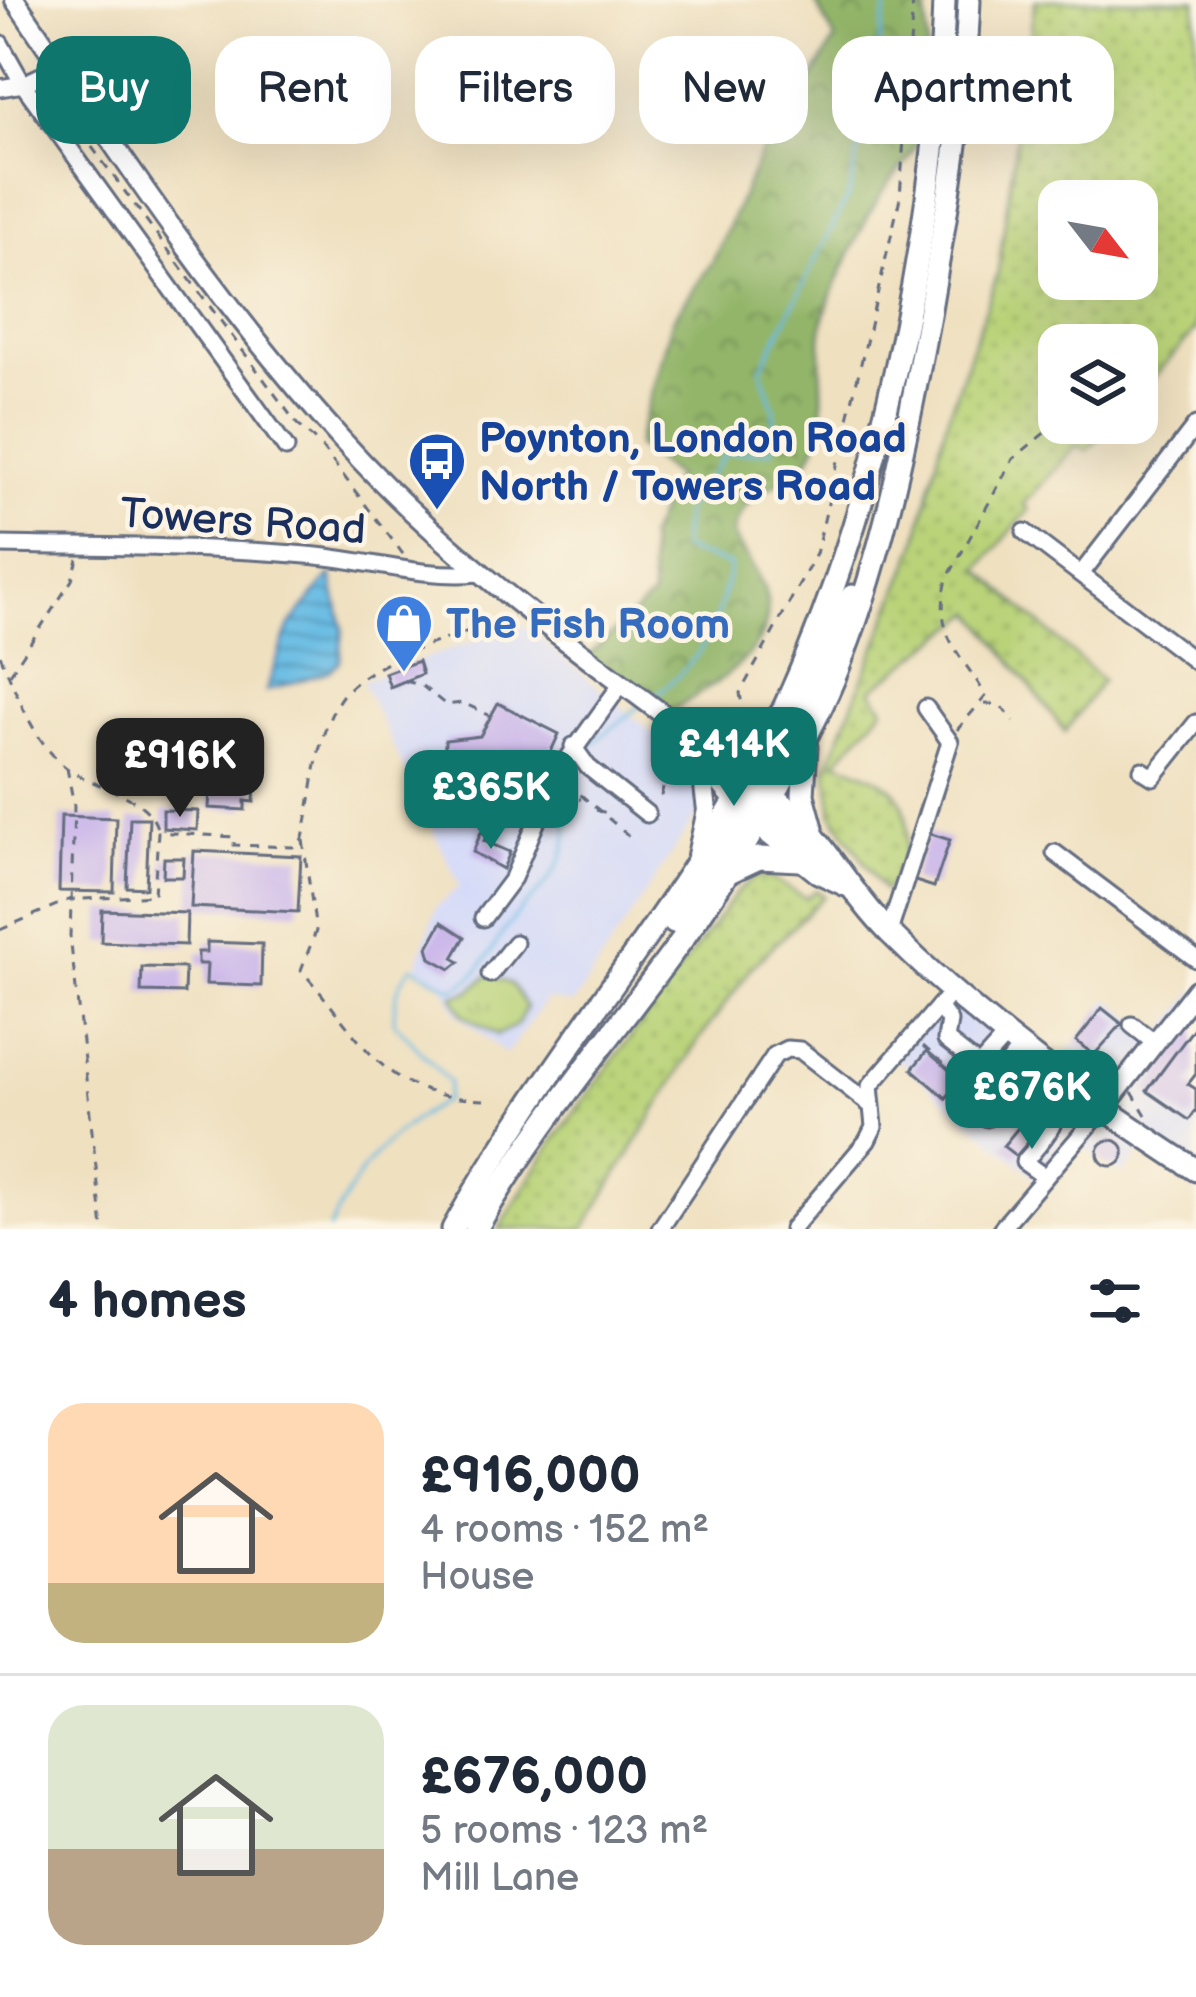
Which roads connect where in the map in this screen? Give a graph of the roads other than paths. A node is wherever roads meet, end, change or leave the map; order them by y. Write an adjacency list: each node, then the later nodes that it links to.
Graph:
1 (15, 0): 4 (main road)
2 (944, 0): 20 (highway)
3 (969, 0): 14 (highway)
4 (39, 36)
5 (0, 43): 7 (street)
6 (36, 78): 7 (street)
7 (23, 84): 8 (street); 11 (street)
8 (0, 88)
9 (115, 144): 15 (main road)
10 (1196, 424): 16 (street)
11 (286, 448)
12 (1025, 532): 16 (street)
13 (0, 545): 15 (street, Towers Road)
14 (875, 553): 23 (highway); 27 (highway)
15 (481, 573): 18 (main road)
16 (1081, 574): 17 (street)
17 (1196, 662)
18 (627, 687): 21 (main road); 24 (street)
19 (926, 708): 36 (street)
20 (780, 713): 21 (main road); 27 (highway)
21 (664, 714): 25 (main road); 27 (main road)
22 (1196, 723): 26 (street)
23 (810, 729): 27 (highway); 29 (highway)
24 (579, 756): 28 (street); 35 (street)
25 (697, 762): 27 (main road); 32 (main road)
26 (1142, 770)
27 (754, 800): 29 (highway); 31 (highway); 32 (highway); 33 (highway); 34 (highway); 42 (highway)
28 (646, 814)
29 (813, 832): 34 (highway)
30 (1055, 853): 38 (street)
31 (800, 860): 33 (highway); 34 (highway)
32 (695, 865): 42 (highway)
33 (727, 874): 53 (highway)
34 (841, 882): 36 (highway)
35 (483, 918)
36 (889, 932): 41 (highway)
37 (515, 943): 39 (street)
38 (1196, 959)
39 (490, 974)
40 (1196, 990): 45 (main road)
41 (946, 998): 44 (highway); 44 (street); 47 (street)
42 (587, 1021): 52 (highway)
43 (1132, 1025): 45 (street)
44 (1013, 1042): 46 (street); 48 (highway)
45 (1155, 1042): 48 (main road)
46 (1003, 1070): 49 (street); 51 (street)
47 (868, 1103): 54 (street); 55 (street)
48 (1103, 1108): 50 (highway); 51 (street)
49 (987, 1118)
50 (1194, 1165)
51 (1045, 1177): 56 (street)
52 (453, 1229)
53 (476, 1229)
54 (659, 1229)
55 (792, 1229)
56 (1000, 1229)

